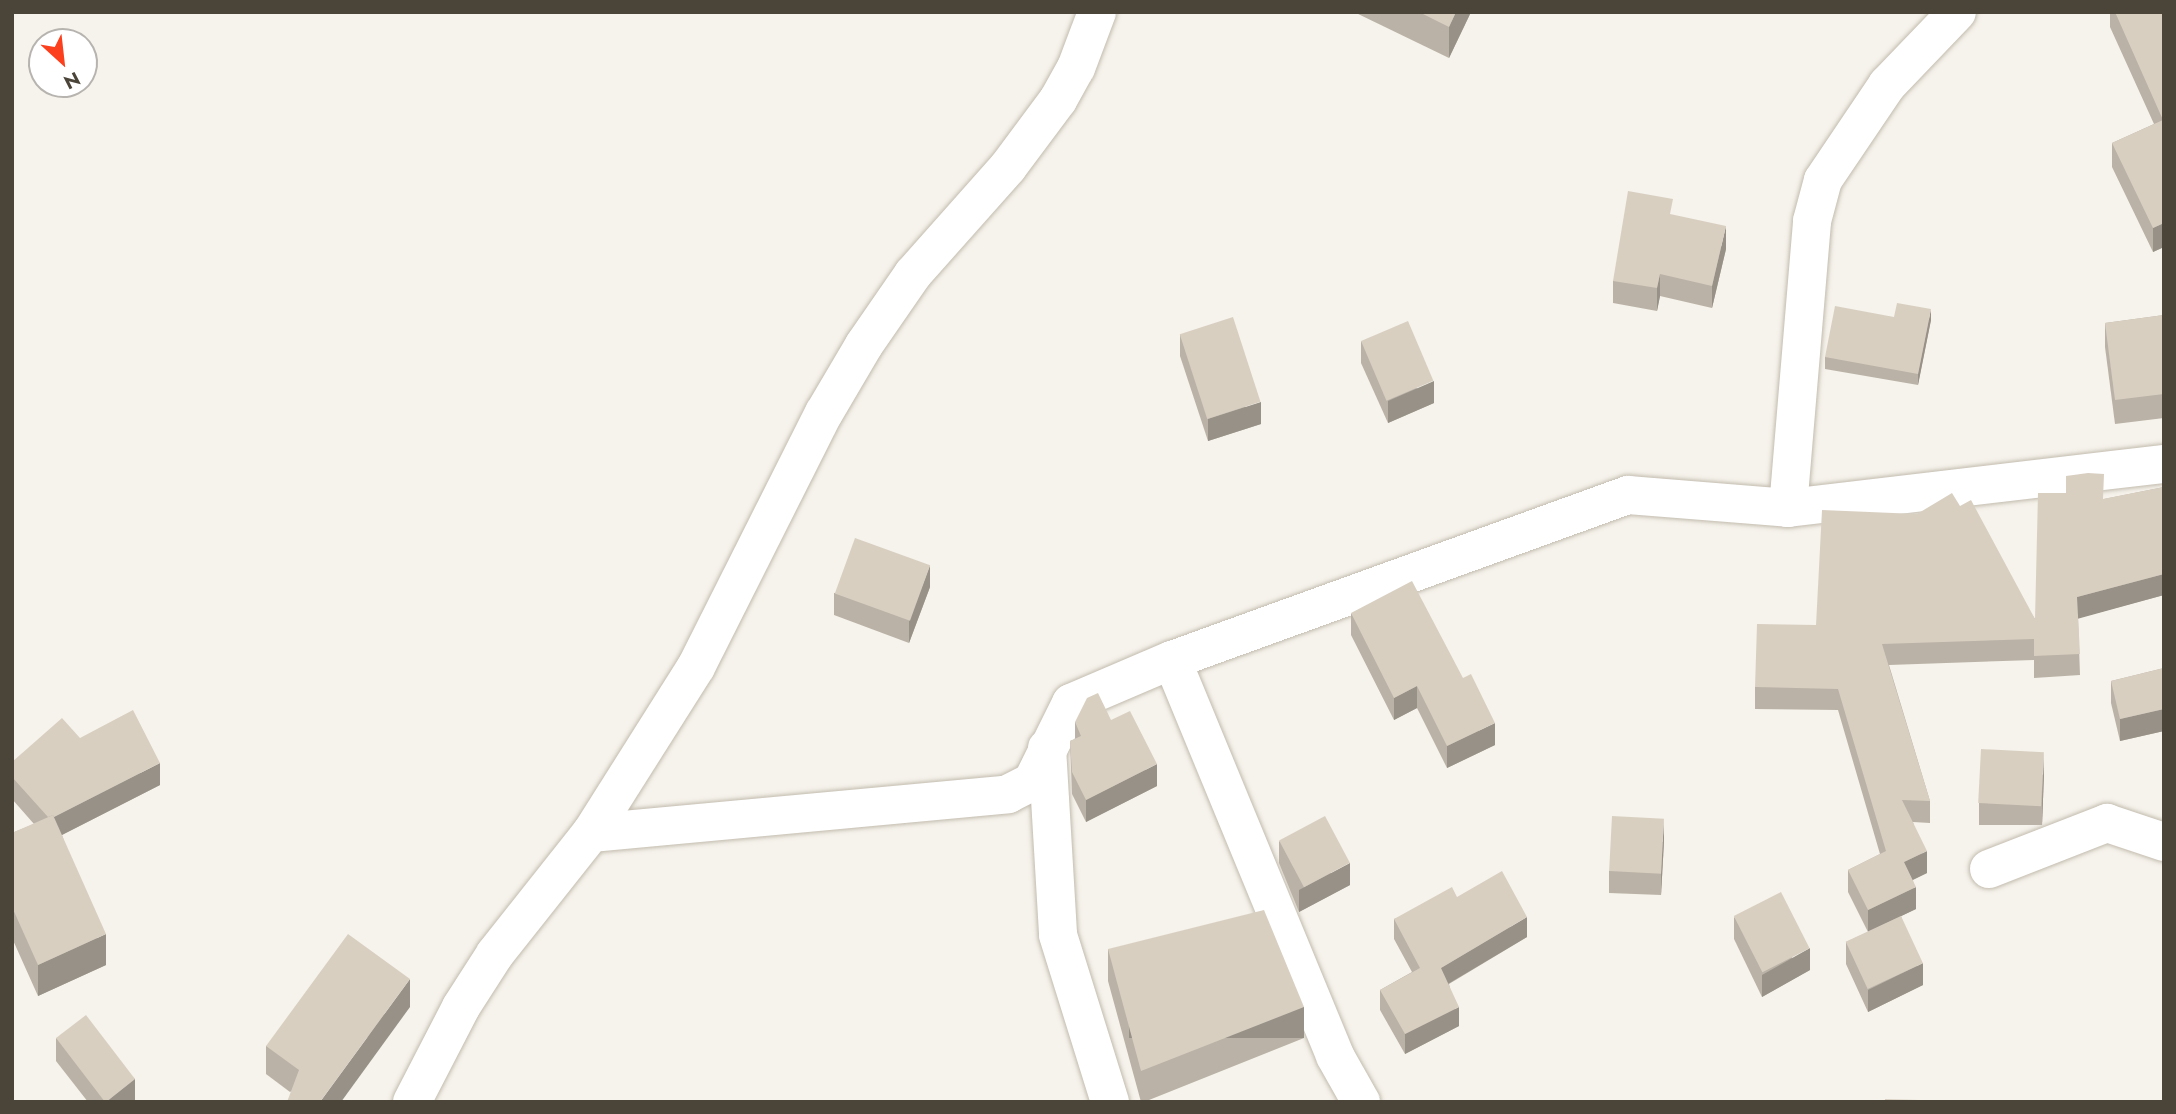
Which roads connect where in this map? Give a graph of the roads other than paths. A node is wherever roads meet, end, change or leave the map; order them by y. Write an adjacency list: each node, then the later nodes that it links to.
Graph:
1 (1097, 12): 7 (street)
2 (1957, 12): 4 (street)
3 (2164, 464): 4 (street)
4 (1788, 508): 5 (street)
5 (1172, 660): 6 (street); 12 (street)
6 (1047, 748): 7 (street); 11 (street)
7 (592, 833): 10 (street)
8 (2164, 842): 9 (street)
9 (1989, 869)
10 (412, 1102)
11 (1110, 1102)
12 (1361, 1102)

